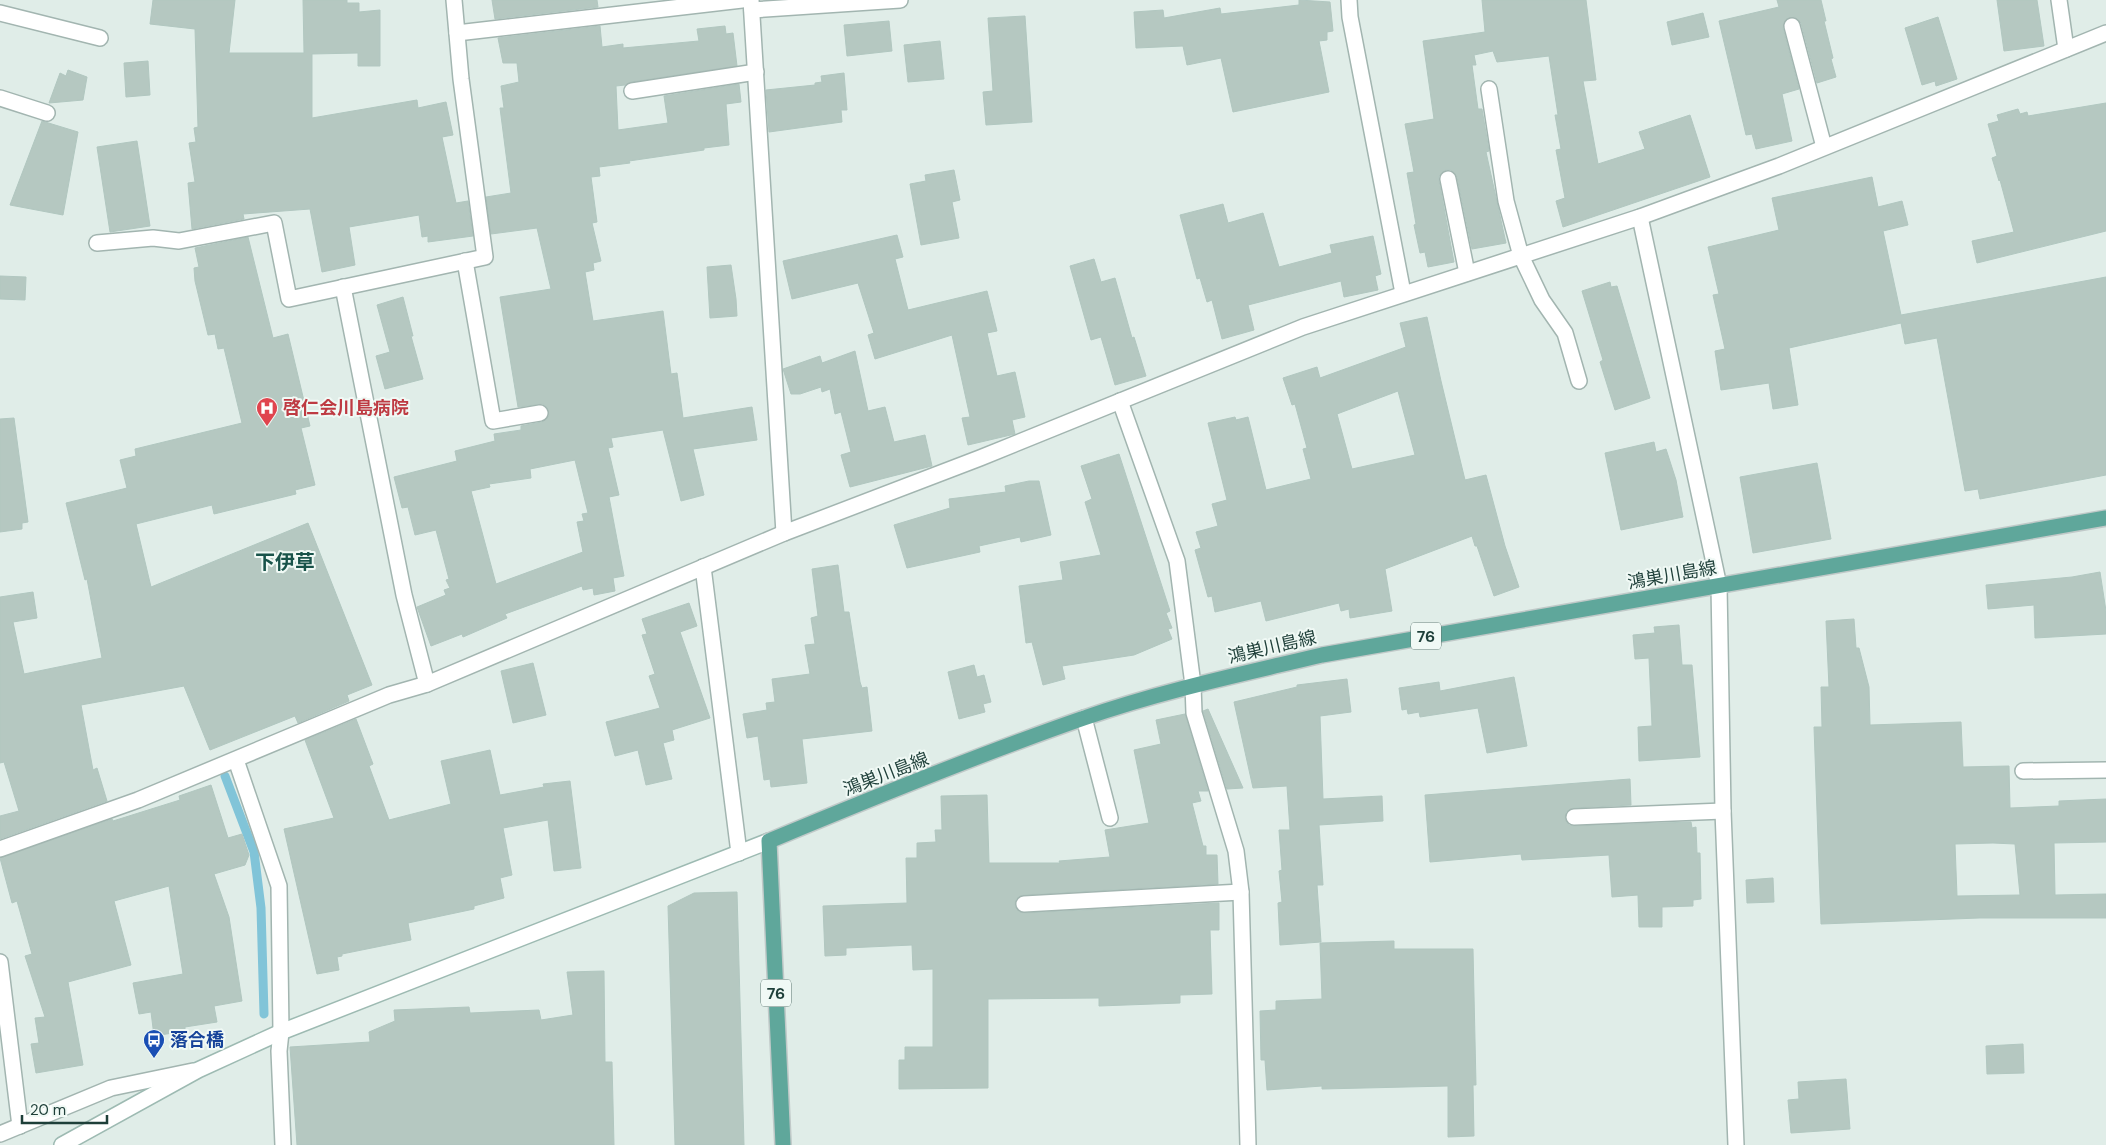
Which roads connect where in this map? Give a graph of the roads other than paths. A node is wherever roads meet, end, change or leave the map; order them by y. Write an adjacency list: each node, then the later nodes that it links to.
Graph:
1 (454, 0): 8 (street)
2 (900, 0): 5 (street)
3 (1349, 0): 25 (street)
4 (2058, 0): 11 (street)
5 (748, 3): 8 (street); 12 (street)
6 (0, 13): 10 (street)
7 (1792, 26): 17 (street)
8 (457, 33): 22 (street)
9 (2106, 33): 11 (street)
10 (100, 38)
11 (2066, 49): 17 (street)
12 (756, 72): 14 (street); 30 (street)
13 (1489, 89): 21 (street)
14 (632, 91)
15 (0, 98): 16 (street)
16 (48, 113)
17 (1824, 147): 19 (street)
18 (1448, 179): 23 (street)
19 (1640, 217): 21 (street); 32 (street)
20 (97, 243): 24 (street)
21 (1521, 256): 23 (street); 26 (street)
22 (465, 261): 24 (street); 28 (street)
23 (1467, 273): 25 (street)
24 (343, 287): 33 (street)
25 (1403, 293): 27 (street)
26 (1579, 381)
27 (1120, 401): 30 (street); 34 (street)
28 (540, 413)
29 (2106, 518): 32 (main road, 鴻巣川島線 / 76)
30 (784, 533): 31 (street)
31 (703, 567): 33 (street); 44 (street)
32 (1719, 586): 34 (main road, 鴻巣川島線 / 76); 39 (street)
33 (427, 684): 36 (street)
34 (1193, 685): 35 (main road, 鴻巣川島線 / 76); 45 (street)
35 (1084, 718): 41 (street); 42 (main road, 鴻巣川島線 / 76)
36 (236, 760): 43 (street); 48 (street)
37 (2106, 770): 38 (street)
38 (2023, 771)
39 (1723, 811): 40 (street); 56 (street)
40 (1574, 817)
41 (1110, 818)
42 (769, 841): 44 (street); 54 (main road, 76)
43 (0, 849)
44 (739, 853): 48 (street)
45 (1241, 892): 46 (street); 55 (street)
46 (1024, 904)
47 (0, 962): 50 (street)
48 (281, 1032): 49 (street); 53 (street)
49 (198, 1070): 50 (street); 52 (street)
50 (20, 1126): 51 (street)
51 (0, 1134)
52 (62, 1145)
53 (283, 1145)
54 (783, 1145)
55 (1248, 1145)
56 (1736, 1145)

